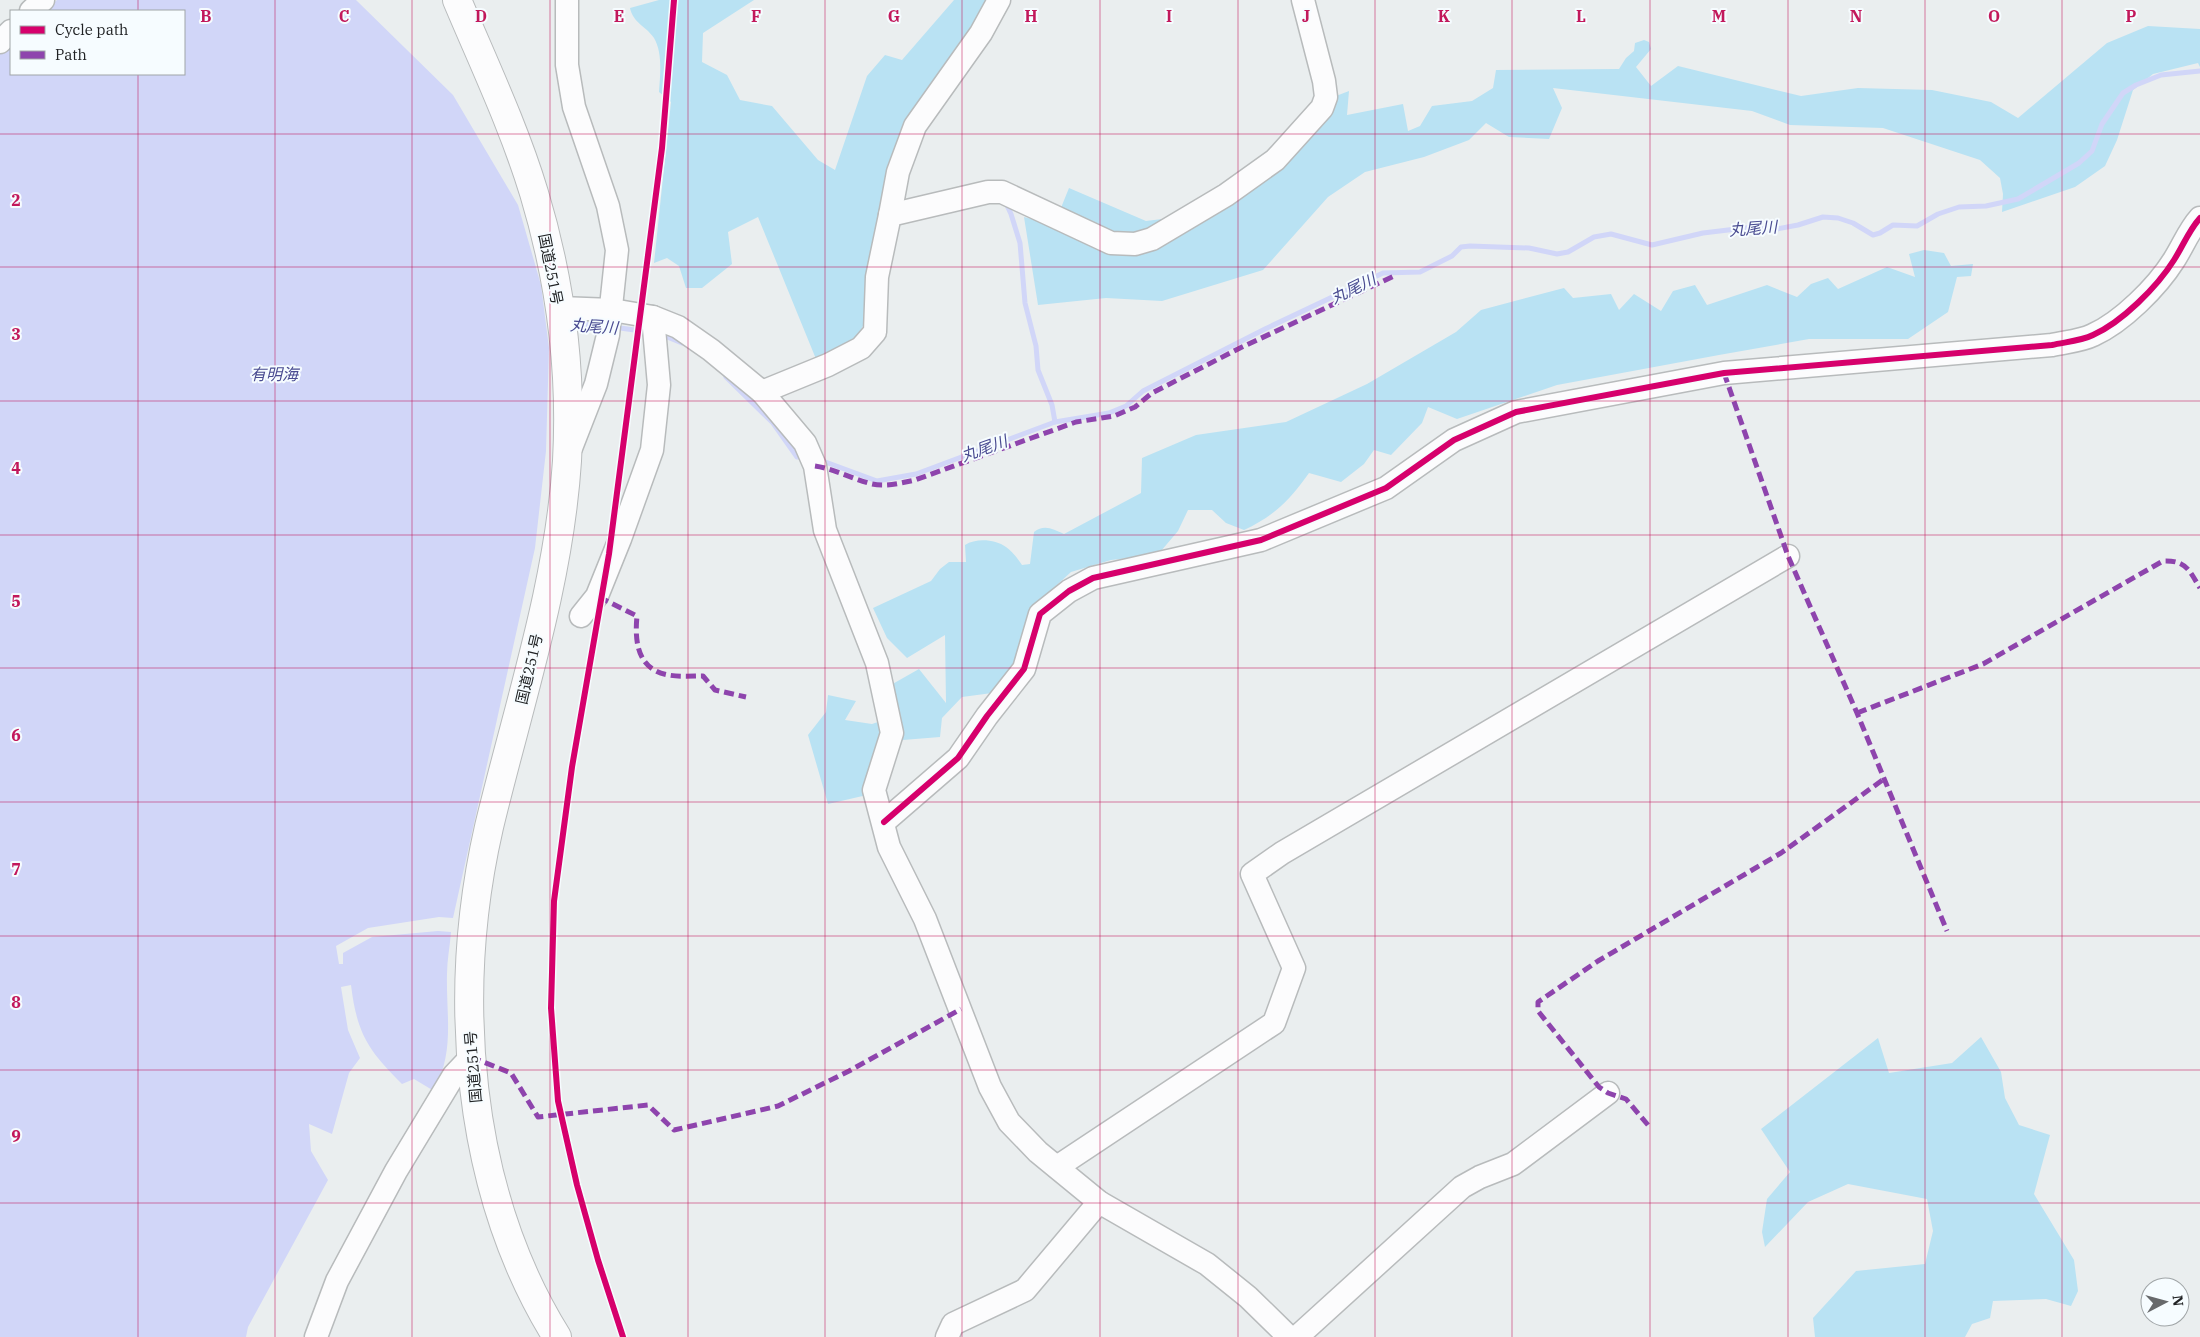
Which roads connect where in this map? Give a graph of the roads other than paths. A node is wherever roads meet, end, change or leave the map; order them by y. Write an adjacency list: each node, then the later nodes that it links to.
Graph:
1 (43, 0): 6 (street)
2 (457, 0): 11 (highway, 国道251号)
3 (567, 0): 12 (street)
4 (999, 0): 9 (street)
5 (1302, 0): 9 (street)
6 (32, 10)
7 (10, 32): 8 (street)
8 (0, 42)
9 (890, 215): 14 (street)
10 (2200, 218): 18 (street)
11 (561, 318): 12 (street); 15 (highway, 国道251号)
12 (610, 321): 13 (street); 15 (street)
13 (654, 327): 14 (street); 17 (street)
14 (762, 392): 18 (street)
15 (567, 458): 19 (highway, 国道251号)
16 (1788, 556): 21 (street)
17 (582, 616)
18 (884, 822): 21 (street)
19 (471, 1058): 23 (street); 24 (highway, 国道251号)
20 (1608, 1093): 27 (street)
21 (1057, 1167): 22 (street)
22 (1099, 1202): 25 (street); 26 (street)
23 (316, 1337)
24 (557, 1337)
25 (947, 1337)
26 (1289, 1337)
27 (1297, 1337)

